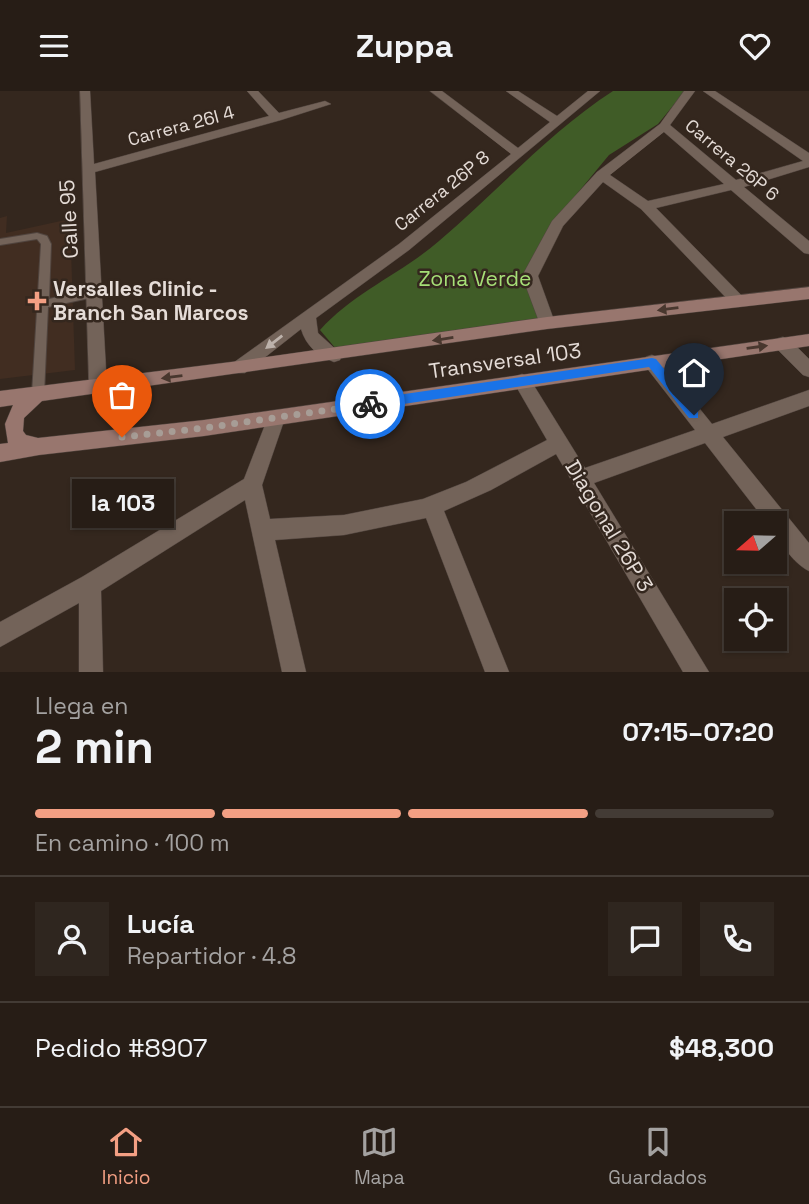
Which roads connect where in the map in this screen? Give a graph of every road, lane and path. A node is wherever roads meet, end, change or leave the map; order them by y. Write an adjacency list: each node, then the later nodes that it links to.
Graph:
1 (85, 91): 14 (street, Calle 95)
2 (252, 91): 9 (street)
3 (310, 91): 9 (street, Carrera 26I 4)
4 (435, 91): 12 (street)
5 (511, 91): 10 (street)
6 (595, 91): 10 (street, Carrera 26P 8)
7 (690, 91): 11 (street)
8 (708, 91): 13 (street)
9 (277, 118): 14 (street, Carrera 26I 4)
10 (558, 122): 12 (street, Carrera 26P 8)
11 (664, 126): 15 (street); 16 (street, Carrera 26P 6)
12 (519, 155): 24 (street, Carrera 26P 8)
13 (809, 161): 16 (street)
14 (87, 170): 20 (street, Calle 95)
15 (602, 175): 17 (street); 25 (street)
16 (735, 185): 17 (street); 19 (street, Carrera 26P 6)
17 (646, 206): 22 (street)
18 (0, 242): 23 (lane)
19 (809, 249)
20 (94, 293): 23 (lane); 33 (street, Calle 95)
21 (809, 293): 22 (street, Transversal 103)
22 (739, 301): 25 (street, Transversal 103, one-way to 25)
23 (43, 304): 34 (lane)
24 (308, 315): 28 (street); 30 (street, Carrera 26P 8, one-way to 30)
25 (547, 323): 28 (street, Transversal 103, one-way to 28)
26 (809, 340): 27 (street, Transversal 103)
27 (783, 344): 29 (street, Transversal 103, one-way to 27); 31 (street)
28 (334, 355): 30 (street, Transversal 103)
29 (652, 362): 32 (street, Transversal 103); 38 (street)
30 (239, 368): 33 (street, Transversal 103, one-way to 33)
31 (809, 370)
32 (522, 381): 37 (street, Transversal 103); 39 (street, Diagonal 26P 3)
33 (99, 387): 34 (street, Transversal 103)
34 (38, 394): 35 (street, Transversal 103); 40 (street)
35 (0, 398)
36 (809, 398): 38 (street)
37 (276, 418): 40 (street, Transversal 103); 43 (street)
38 (707, 432): 42 (street); 46 (street)
39 (559, 443): 42 (street, Diagonal 26P 3); 44 (street)
40 (39, 446): 41 (street, Transversal 103)
41 (0, 453)
42 (581, 479): 52 (street, Diagonal 26P 3)
43 (252, 485): 45 (street); 47 (street)
44 (431, 505): 45 (street); 51 (street)
45 (263, 530): 50 (street)
46 (809, 560)
47 (90, 585): 48 (street); 49 (street)
48 (0, 635)
49 (91, 672)
50 (295, 672)
51 (497, 672)
52 (697, 672)

